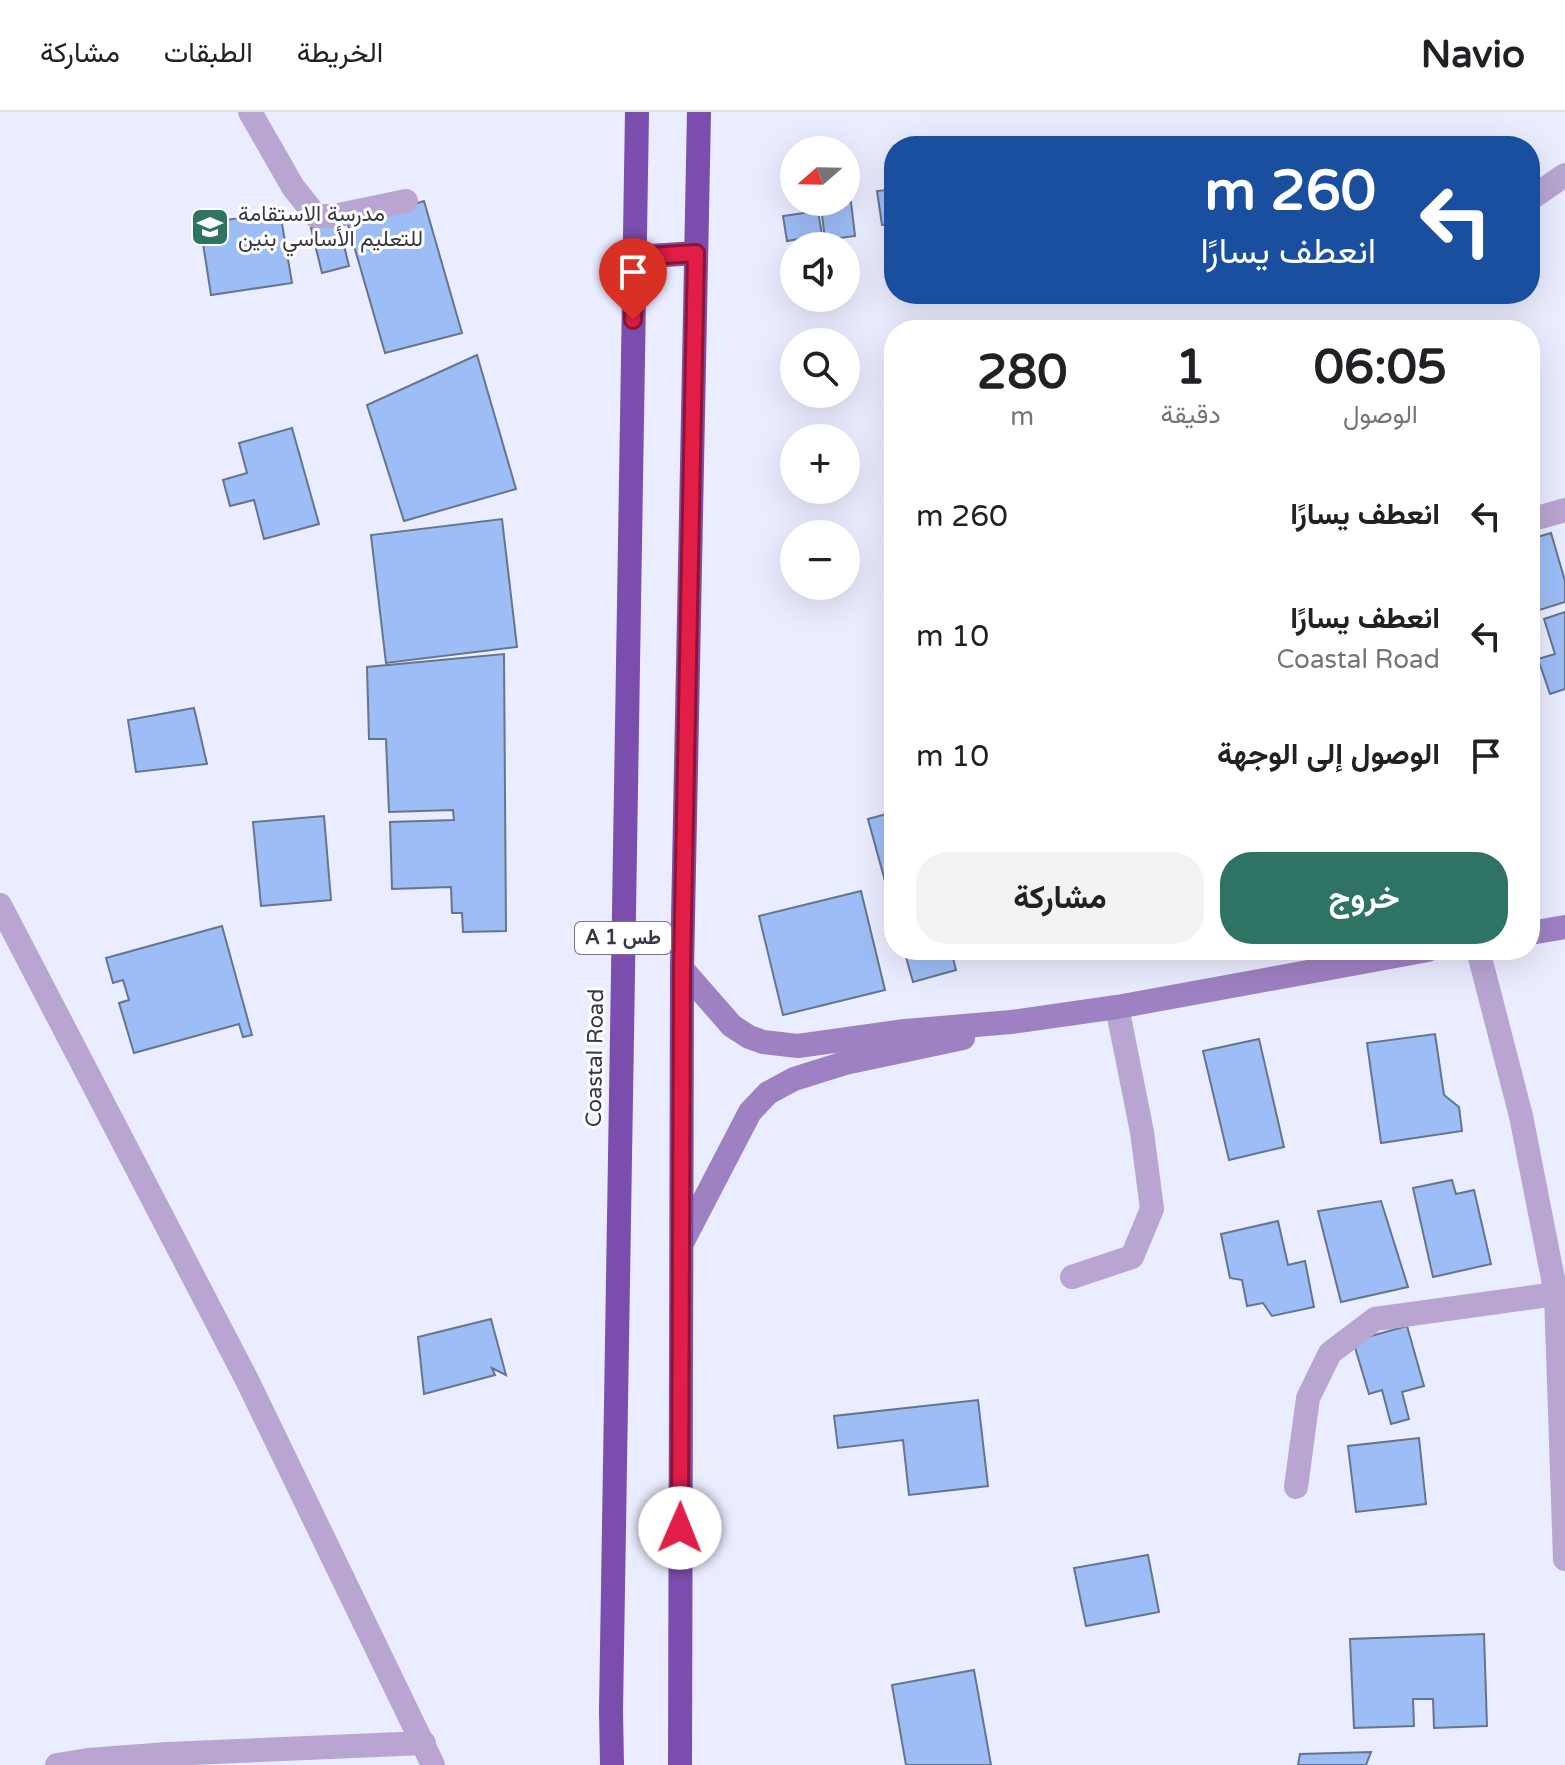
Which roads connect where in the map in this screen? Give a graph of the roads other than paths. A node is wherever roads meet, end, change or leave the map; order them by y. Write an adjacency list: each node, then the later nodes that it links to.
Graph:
1 (250, 112): 6 (street)
2 (637, 112): 8 (highway, Coastal Road / A 1 طس)
3 (699, 112): 7 (highway)
4 (1565, 175): 5 (street)
5 (1540, 192)
6 (406, 201)
7 (696, 253): 8 (highway); 16 (highway)
8 (635, 257): 27 (highway, Coastal Road / A 1 طس)
9 (1565, 510): 10 (street)
10 (1540, 517)
11 (0, 905): 25 (street)
12 (1565, 927): 13 (street)
13 (1540, 931)
14 (1373, 960): 17 (street)
15 (1481, 960): 21 (street)
16 (682, 969): 18 (street); 19 (highway)
17 (1117, 1007): 18 (street); 20 (street)
18 (1011, 1022): 19 (street)
19 (683, 1241): 28 (highway)
20 (1072, 1277)
21 (1556, 1294): 22 (street); 23 (street)
22 (1296, 1487)
23 (1564, 1513): 24 (street)
24 (1565, 1559)
25 (428, 1754): 26 (street)
26 (57, 1765)
27 (612, 1765)
28 (680, 1765)

